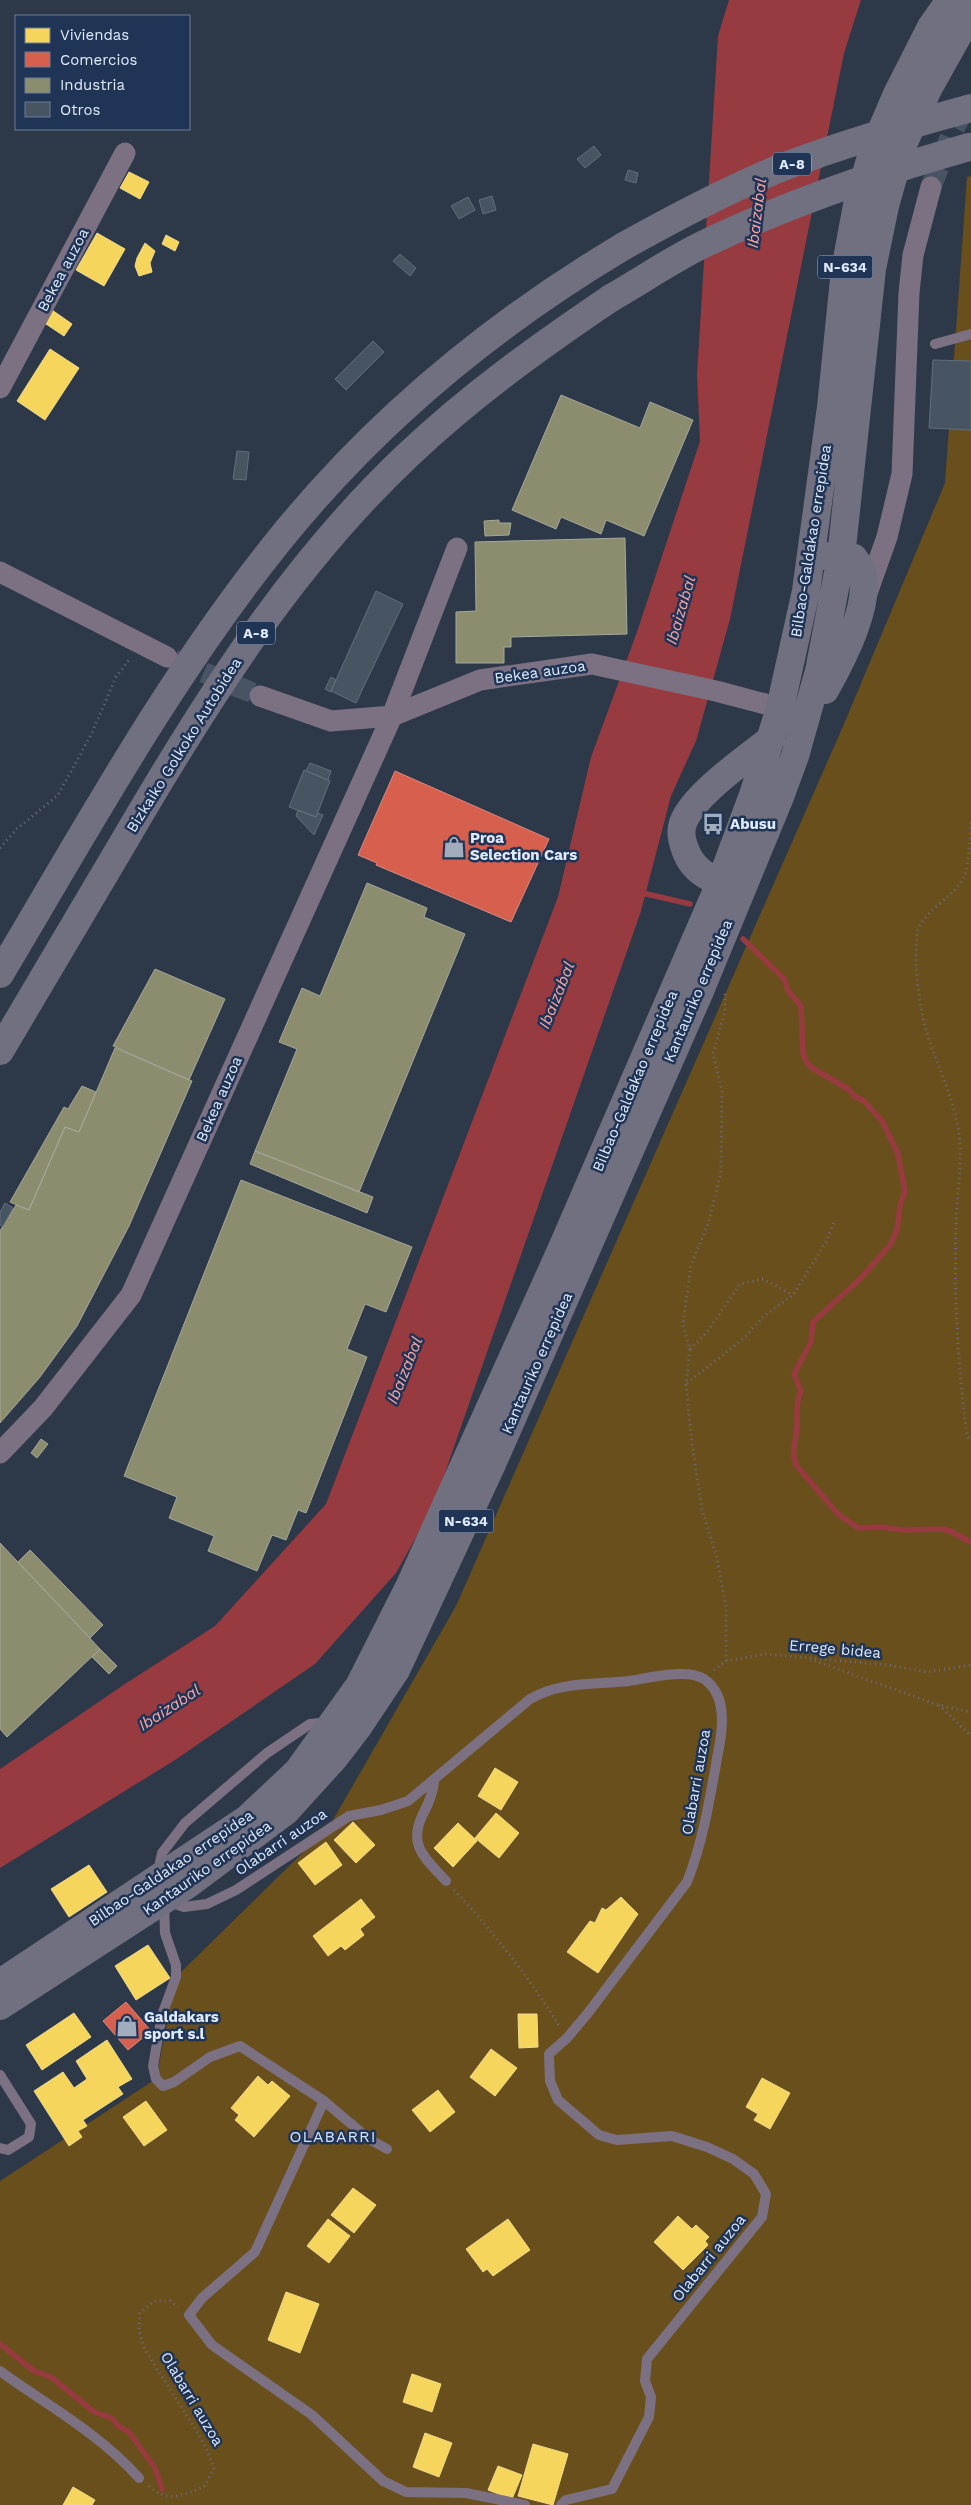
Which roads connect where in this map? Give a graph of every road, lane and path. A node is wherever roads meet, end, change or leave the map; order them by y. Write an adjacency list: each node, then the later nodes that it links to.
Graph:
1 (950, 0): 12 (highway, Bilbao-Galdakao errepidea / N-634)
2 (971, 12): 13 (highway, Bilbao-Galdakao errepidea / N-634)
3 (971, 108): 26 (highway, A-8, bridge)
4 (970, 147): 28 (highway, Bizkaiko Golkoko Autobidea / A-8, bridge)
5 (125, 153): 9 (street, Bekea auzoa)
6 (931, 187): 10 (street)
7 (971, 334): 8 (lane)
8 (935, 344)
9 (0, 388)
10 (887, 537): 13 (street); 15 (street)
11 (457, 548): 20 (street, Bekea auzoa)
12 (812, 555): 13 (highway); 19 (highway, Bilbao-Galdakao errepidea / N-634)
13 (847, 558): 15 (highway); 21 (highway, Kantauriko errepidea / N-634)
14 (0, 572): 16 (street)
15 (860, 612): 21 (highway)
16 (143, 645): 17 (street); 24 (path)
17 (167, 657)
18 (260, 696): 20 (street, Bekea auzoa)
19 (780, 708): 20 (street, Bekea auzoa); 22 (highway, Bilbao-Galdakao errepidea / N-634)
20 (392, 716): 34 (street, Bekea auzoa)
21 (801, 736): 25 (highway, Kantauriko errepidea / N-634)
22 (770, 739): 25 (highway, Bilbao-Galdakao errepidea / N-634); 25 (highway)
23 (971, 823): 33 (path)
24 (0, 848)
25 (731, 884): 41 (highway, Bilbao-Galdakao errepidea / N-634); 45 (highway, Kantauriko errepidea / N-634)
26 (0, 974)
27 (725, 988): 31 (path)
28 (0, 1051)
29 (834, 1222): 30 (path)
30 (793, 1294): 31 (path); 32 (path)
31 (690, 1348): 32 (path)
32 (686, 1384): 36 (path)
33 (971, 1441)
34 (0, 1453)
35 (806, 1658): 36 (path, Errege bidea); 37 (path, Errege bidea); 39 (path)
36 (726, 1661): 38 (path, Errege bidea)
37 (971, 1665)
38 (703, 1678): 43 (lane, Olabarri auzoa); 48 (lane, Olabarri auzoa)
39 (938, 1705): 40 (path); 42 (path)
40 (971, 1712)
41 (335, 1722): 45 (highway, Bilbao-Galdakao errepidea / N-634); 45 (lane)
42 (971, 1736)
43 (434, 1781): 44 (lane); 45 (lane, Olabarri auzoa)
44 (446, 1882): 48 (path)
45 (160, 1890): 46 (highway, Bilbao-Galdakao errepidea / N-634); 47 (highway, Kantauriko errepidea / N-634); 50 (lane)
46 (0, 1983)
47 (0, 2006)
48 (567, 2038): 57 (lane, Olabarri auzoa)
49 (0, 2075): 51 (lane)
50 (324, 2102): 52 (lane); 53 (lane)
51 (0, 2148)
52 (387, 2149)
53 (189, 2315): 55 (path, Olabarri auzoa); 56 (lane)
54 (0, 2370): 55 (lane)
55 (139, 2478)
56 (525, 2505)
57 (560, 2505)

